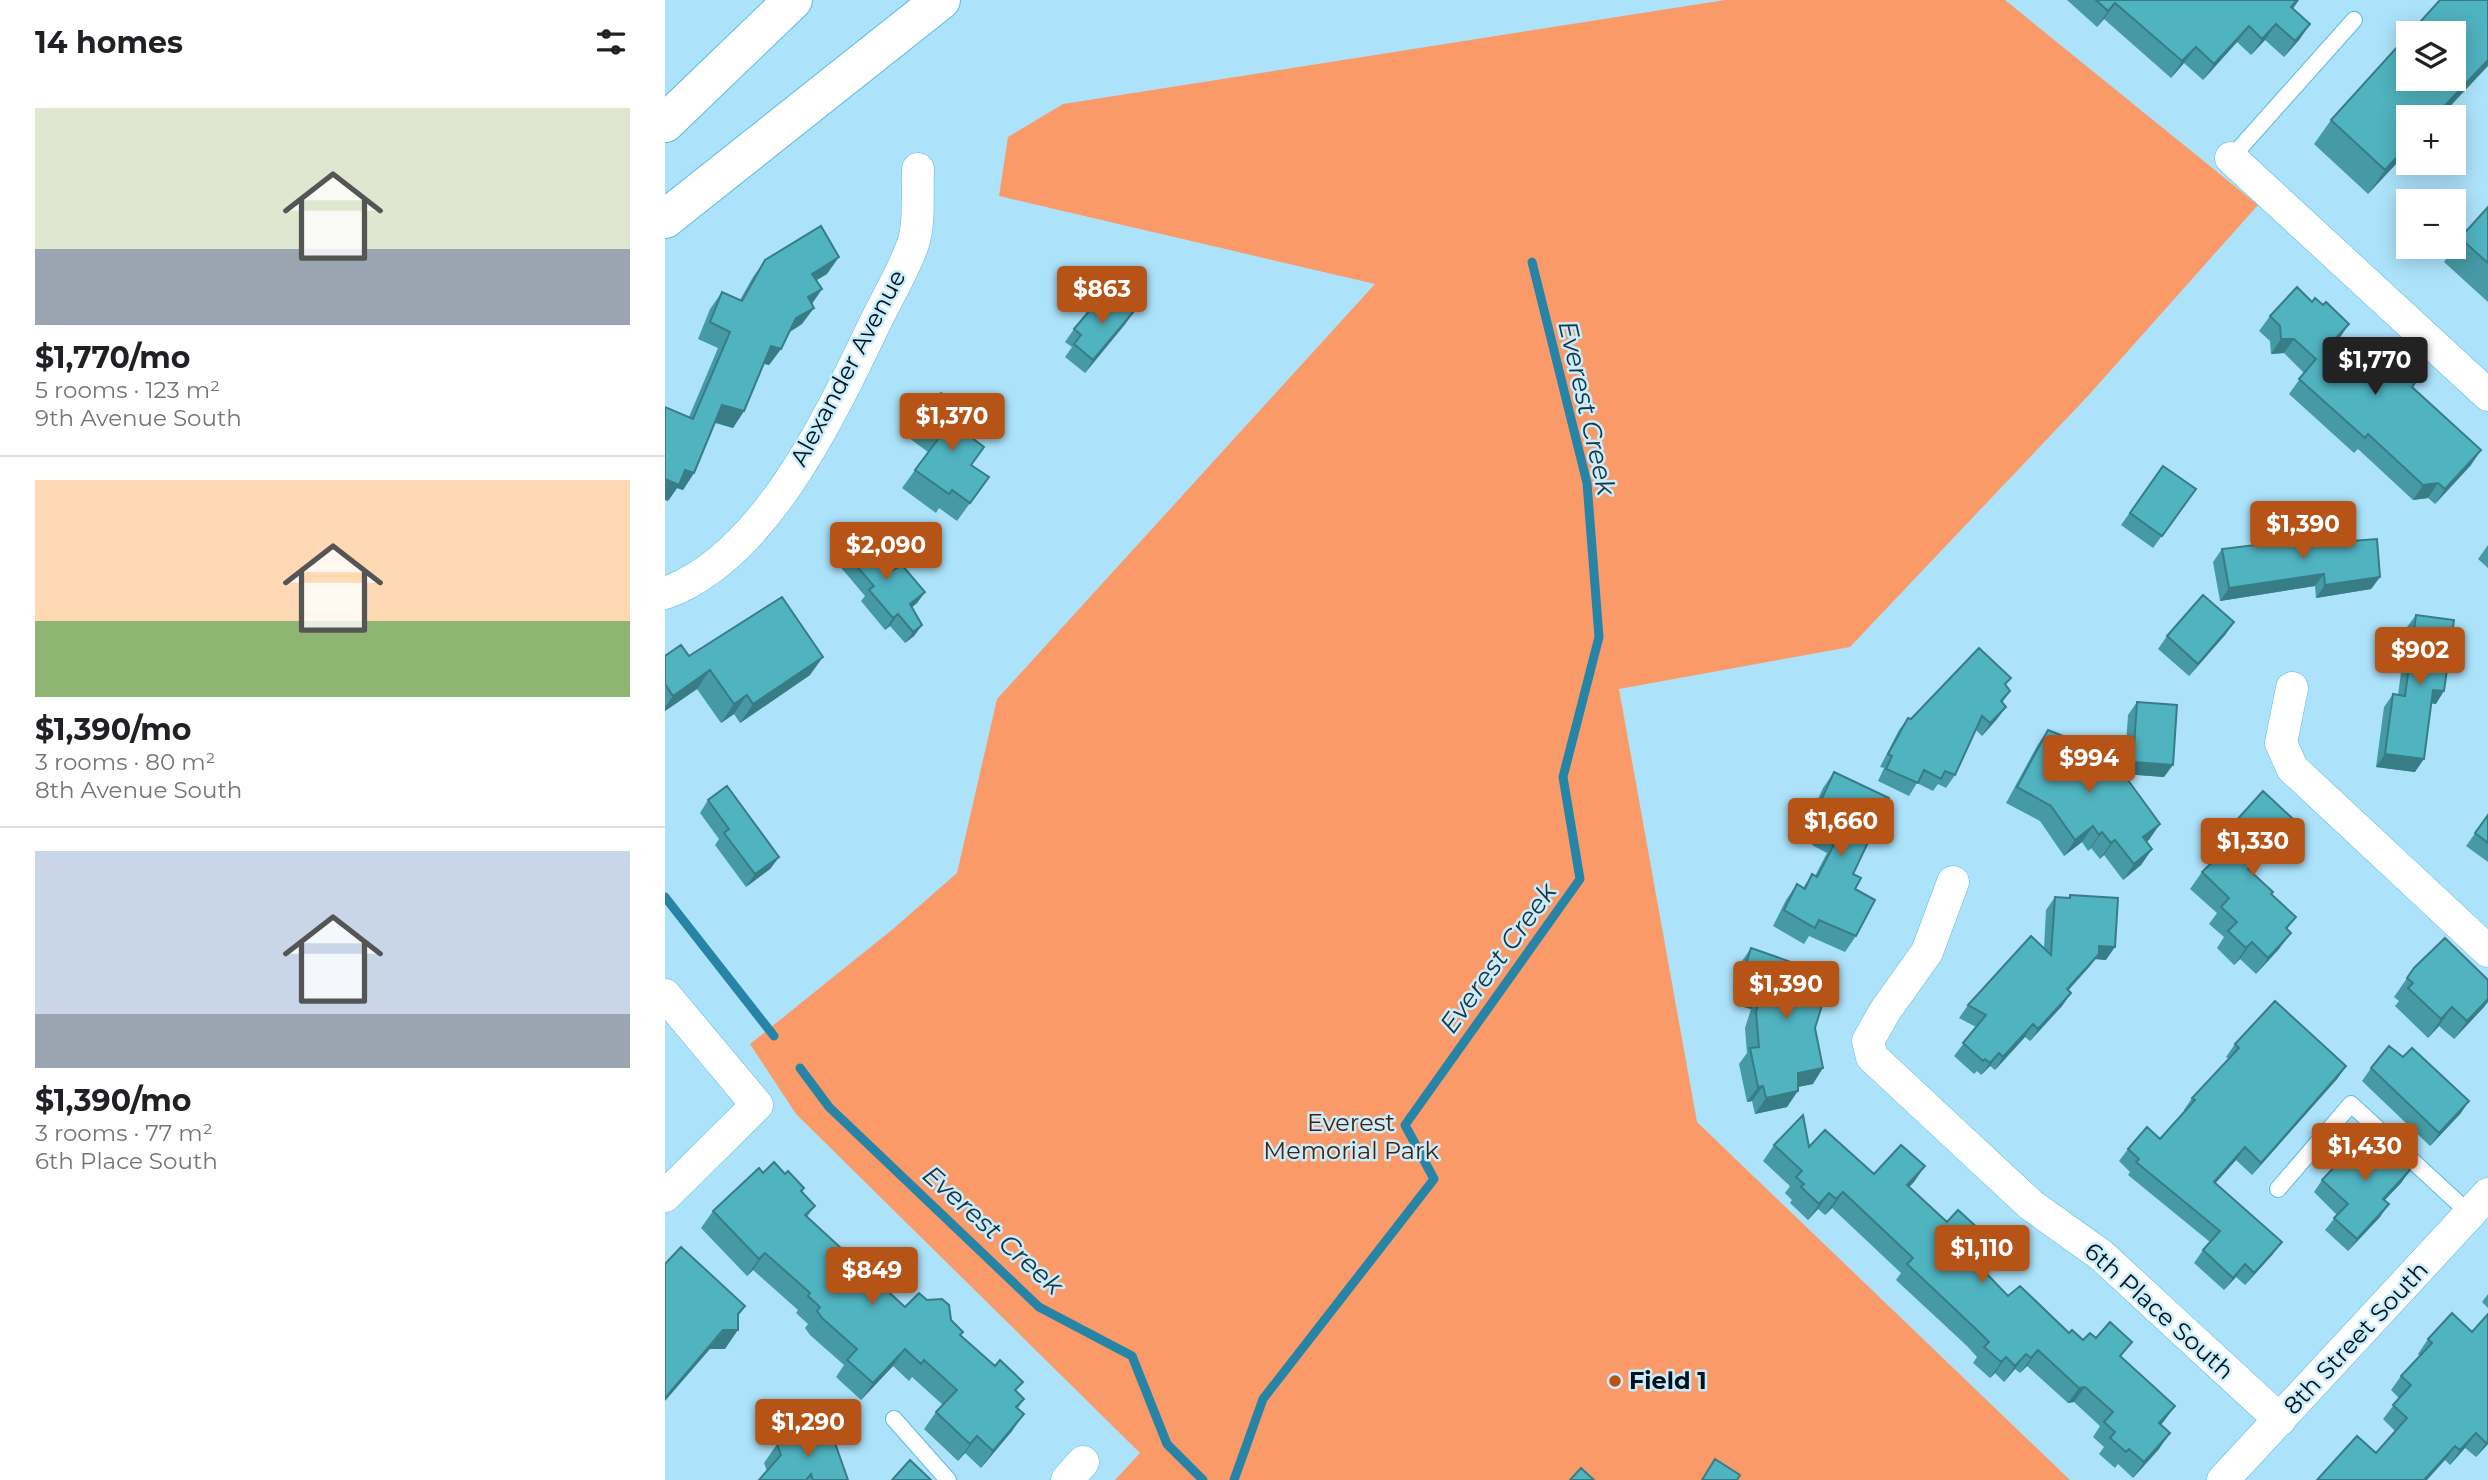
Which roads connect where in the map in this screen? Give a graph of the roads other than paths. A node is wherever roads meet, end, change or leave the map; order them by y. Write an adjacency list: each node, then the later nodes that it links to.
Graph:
1 (793, 0): 4 (highway)
2 (941, 0): 7 (highway)
3 (2354, 20): 5 (lane)
4 (665, 123)
5 (2231, 158): 8 (street)
6 (918, 169): 9 (street, Alexander Avenue)
7 (665, 219)
8 (2488, 395)
9 (665, 593)
10 (2292, 688): 12 (street)
11 (1952, 881): 18 (street, 6th Place South)
12 (2488, 951)
13 (665, 995): 15 (street)
14 (2278, 1189): 16 (lane)
15 (665, 1196)
16 (2479, 1204): 18 (street, 8th Street South)
17 (894, 1419): 19 (lane)
18 (2280, 1420): 20 (street, 8th Street South)
19 (948, 1480)
20 (2223, 1480)

